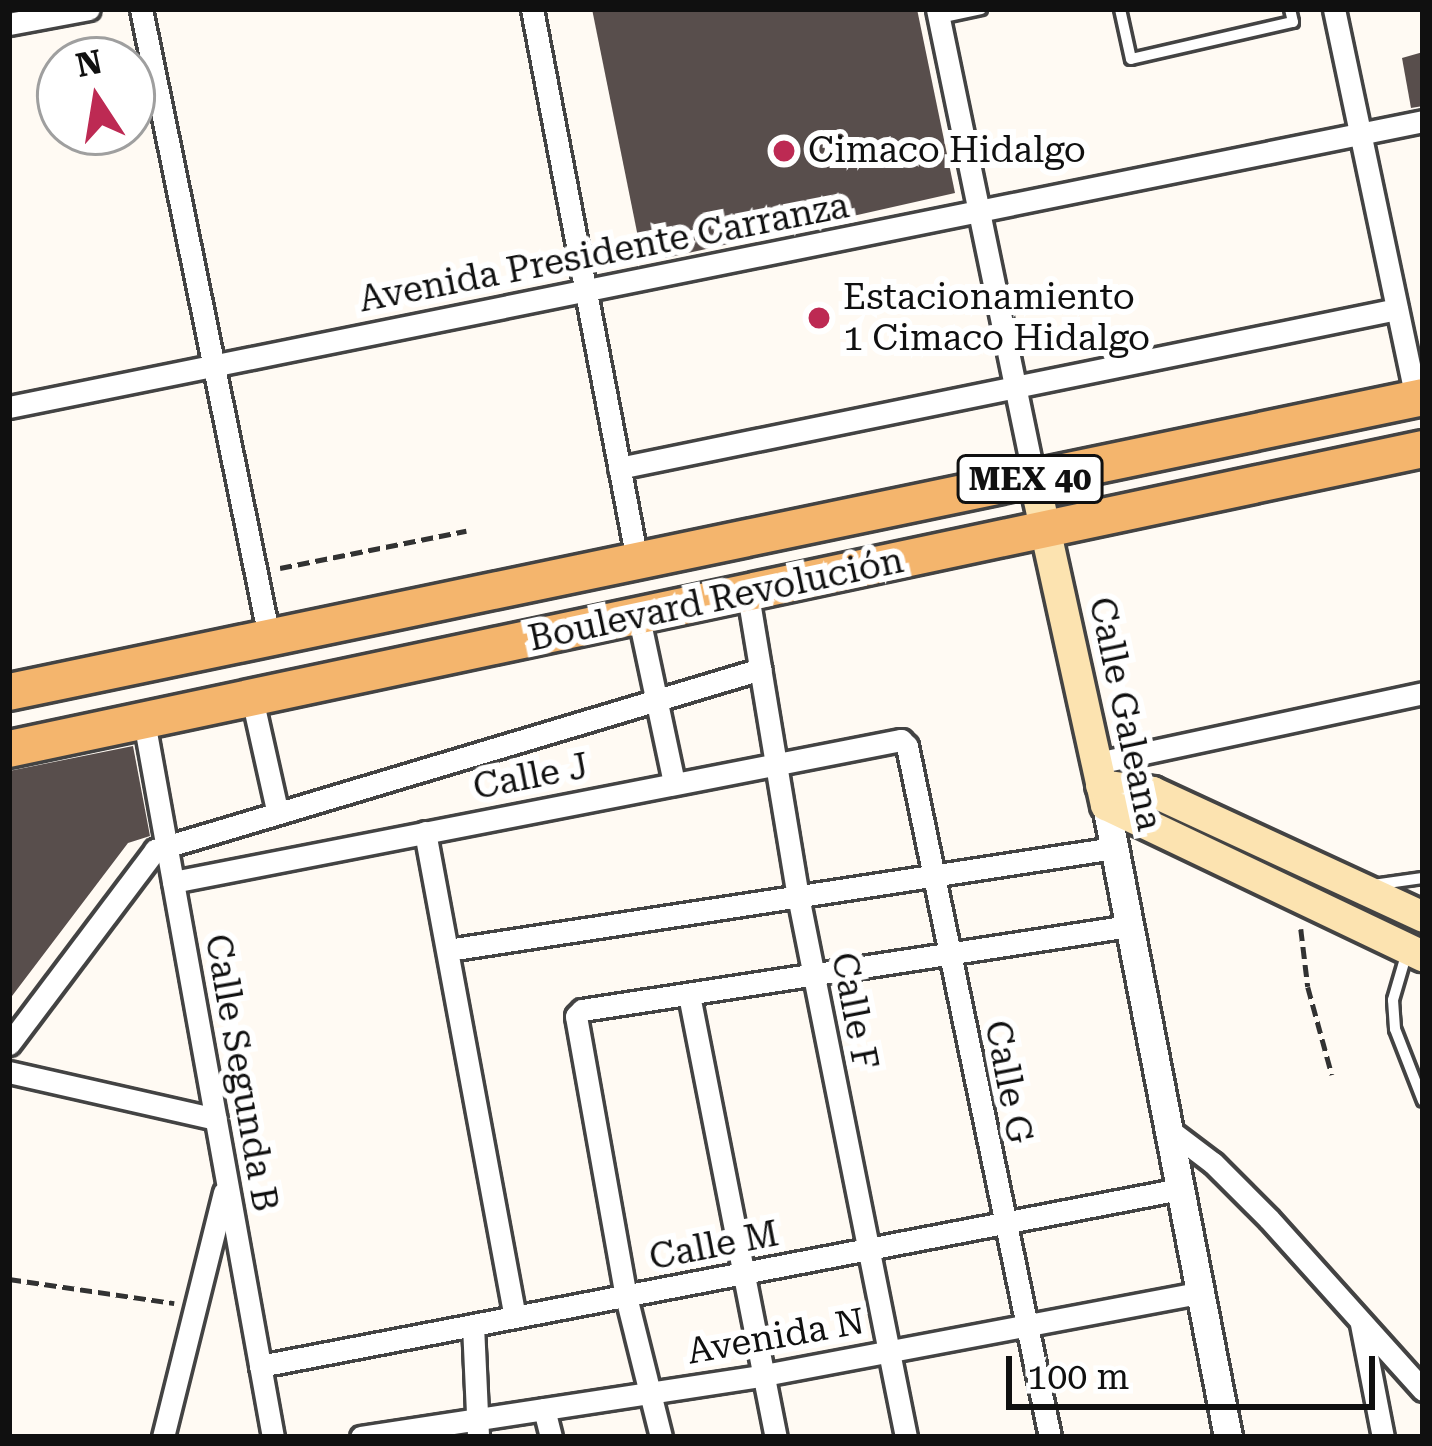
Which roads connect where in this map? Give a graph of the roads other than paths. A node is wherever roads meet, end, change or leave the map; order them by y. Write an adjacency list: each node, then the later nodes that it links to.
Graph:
1 (88, 9): 9 (street)
2 (141, 9): 15 (street)
3 (532, 9): 13 (street)
4 (981, 9): 8 (lane)
5 (1120, 9): 6 (lane)
6 (1290, 9)
7 (1334, 9): 11 (street)
8 (938, 14): 12 (street, Calle Galeana)
9 (9, 24)
10 (1423, 121): 11 (street, Avenida Presidente Carranza)
11 (1360, 134): 12 (street, Avenida Presidente Carranza); 14 (street)
12 (979, 211): 13 (street, Avenida Presidente Carranza); 16 (street, Calle Galeana)
13 (586, 290): 15 (street, Avenida Presidente Carranza); 20 (street)
14 (1397, 309): 16 (street); 17 (street)
15 (216, 365): 18 (street, Avenida Presidente Carranza); 26 (street)
16 (1016, 387): 20 (street); 21 (street, Calle Galeana)
17 (1419, 398): 21 (main road, MEX 40)
18 (9, 407)
19 (1422, 452): 22 (main road, Boulevard Revolución / MEX 40)
20 (619, 468): 23 (street)
21 (1034, 478): 22 (main road, Calle Galeana); 23 (main road, MEX 40)
22 (1045, 528): 24 (main road, Boulevard Revolución / MEX 40); 37 (main road, Calle Galeana)
23 (638, 560): 26 (main road, MEX 40)
24 (748, 595): 25 (main road, Boulevard Revolución / MEX 40); 27 (street, Calle F)
25 (639, 618): 30 (main road, Boulevard Revolución / MEX 40); 31 (street)
26 (269, 638): 28 (main road, MEX 40)
27 (761, 669): 31 (street); 35 (street, Calle F)
28 (9, 692)
29 (1423, 693): 37 (street)
30 (252, 698): 32 (main road, Boulevard Revolución / MEX 40); 38 (street)
31 (657, 700): 36 (street); 38 (street)
32 (144, 721): 34 (main road, Boulevard Revolución / MEX 40); 40 (street, Calle Segunda B)
33 (902, 740): 35 (street, Calle J); 42 (street, Calle G)
34 (9, 749)
35 (779, 761): 36 (street, Calle J); 46 (street, Calle F)
36 (674, 782): 39 (street, Calle J)
37 (1102, 784): 41 (street, Calle Galeana); 45 (main road); 50 (main road)
38 (277, 810): 40 (street)
39 (425, 832): 44 (street, Calle J); 49 (street)
40 (167, 847): 44 (street, Calle Segunda B); 54 (street)
41 (1114, 848): 42 (street); 48 (street, Calle Galeana)
42 (934, 875): 46 (street); 51 (street, Calle G)
43 (1423, 878): 45 (lane)
44 (173, 882): 57 (street, Calle Segunda B)
45 (1359, 887): 47 (main road)
46 (798, 896): 49 (street); 52 (street, Calle F)
47 (1423, 917)
48 (1130, 926): 51 (street); 58 (street, Calle Galeana)
49 (448, 950): 66 (street)
50 (1415, 952): 56 (lane)
51 (950, 954): 52 (street); 61 (street, Calle G)
52 (813, 974): 53 (street); 62 (street, Calle F)
53 (689, 995): 63 (street); 65 (street)
54 (9, 1045)
55 (9, 1072): 57 (street)
56 (1423, 1101)
57 (216, 1119): 59 (street, Calle Segunda B)
58 (1172, 1132): 60 (street, Calle Galeana); 67 (street)
59 (227, 1180): 71 (street, Calle Segunda B); 77 (street)
60 (1180, 1189): 61 (street, Calle M); 64 (street, Calle Galeana)
61 (1002, 1223): 62 (street, Calle M); 69 (street, Calle G)
62 (867, 1249): 63 (street, Calle M); 70 (street, Calle F)
63 (740, 1276): 65 (street, Calle M); 72 (street)
64 (1200, 1293): 69 (street, Avenida N); 85 (street, Calle Galeana)
65 (626, 1297): 66 (street, Calle M); 74 (street)
66 (514, 1317): 68 (street, Calle M)
67 (1360, 1323): 73 (street); 86 (street)
68 (473, 1324): 71 (street, Calle M); 76 (street)
69 (1027, 1327): 70 (street, Avenida N); 84 (street, Calle G)
70 (890, 1350): 72 (street, Avenida N); 83 (street, Calle F)
71 (260, 1366): 78 (street, Calle Segunda B)
72 (764, 1375): 74 (street, Avenida N); 82 (street)
73 (1420, 1382)
74 (653, 1392): 75 (street, Avenida N); 81 (street)
75 (544, 1409): 76 (street, Avenida N); 80 (street)
76 (477, 1428): 79 (street, Avenida N)
77 (163, 1437)
78 (273, 1437)
79 (362, 1437)
80 (550, 1437)
81 (661, 1437)
82 (776, 1437)
83 (906, 1437)
84 (1050, 1437)
85 (1228, 1437)
86 (1383, 1437)

